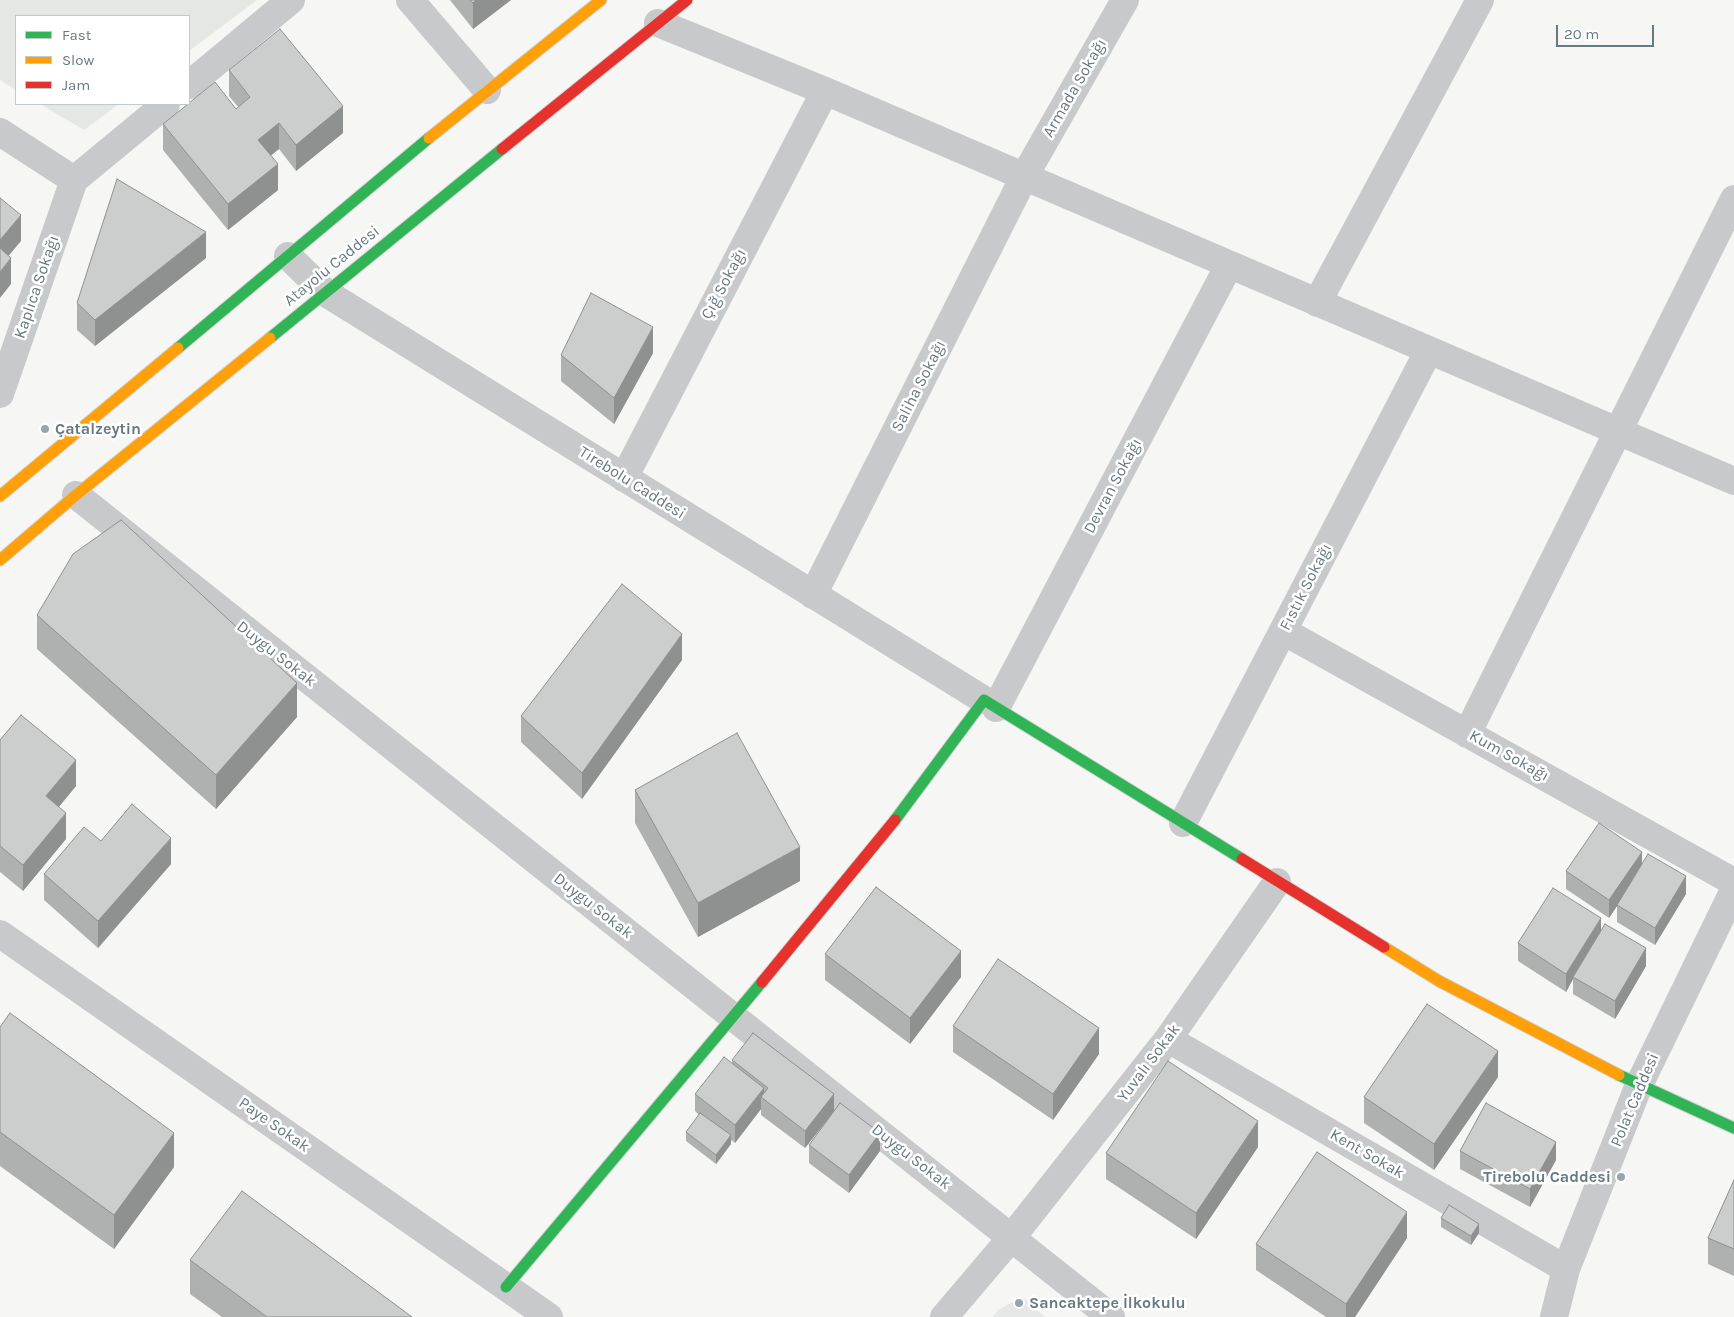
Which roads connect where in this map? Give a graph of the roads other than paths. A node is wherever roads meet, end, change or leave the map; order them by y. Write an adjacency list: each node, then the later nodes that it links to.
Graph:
1 (291, 0): 8 (street)
2 (410, 0): 9 (street)
3 (601, 0): 9 (main road)
4 (687, 0): 7 (main road, Atayolu Caddesi)
5 (1125, 0): 13 (street, Armada Sokağı)
6 (1480, 0): 19 (street)
7 (658, 23): 10 (street); 18 (main road, Atayolu Caddesi)
8 (190, 84)
9 (487, 90): 16 (main road)
10 (825, 91): 13 (street); 23 (street, Çığ Sokağı)
11 (165, 105): 14 (street)
12 (0, 132): 14 (street)
13 (1024, 177): 17 (street); 28 (street, Saliha Sokağı)
14 (74, 180): 21 (street, Kaplıca Sokağı)
15 (1734, 199): 22 (street)
16 (288, 256): 18 (street, Tirebolu Caddesi); 26 (main road)
17 (1229, 265): 19 (street); 30 (street, Devran Sokağı)
18 (326, 293): 23 (street, Tirebolu Caddesi); 25 (main road, Atayolu Caddesi)
19 (1317, 303): 20 (street)
20 (1429, 350): 22 (street); 29 (street, Fıstık Sokağı)
21 (0, 394)
22 (1619, 432): 24 (street); 31 (street)
23 (624, 478): 28 (street, Tirebolu Caddesi)
24 (1734, 481)
25 (76, 495): 27 (main road, Atayolu Caddesi); 37 (street, Duygu Sokak)
26 (0, 496)
27 (0, 560)
28 (813, 595): 30 (street, Tirebolu Caddesi)
29 (1283, 631): 31 (street, Kum Sokağı); 32 (street, Fıstık Sokağı)
30 (990, 704): 32 (main road); 37 (main road)
31 (1468, 734): 34 (street, Kum Sokağı)
32 (1183, 823): 33 (main road)
33 (1277, 882): 38 (street, Yuvalı Sokak); 39 (main road)
34 (1734, 882)
35 (1734, 890): 39 (street, Polat Caddesi)
36 (0, 934): 43 (street, Paye Sokak)
37 (734, 1017): 41 (street, Duygu Sokak); 43 (main road)
38 (1168, 1039): 41 (street, Yuvalı Sokak); 42 (street, Kent Sokak)
39 (1639, 1085): 40 (main road); 42 (street, Polat Caddesi)
40 (1734, 1128)
41 (1012, 1237): 45 (street, Yuvalı Sokak); 46 (street, Duygu Sokak)
42 (1566, 1269): 47 (street, Polat Caddesi)
43 (506, 1287): 44 (street, Paye Sokak)
44 (548, 1317)
45 (944, 1317)
46 (1111, 1317)
47 (1554, 1317)

